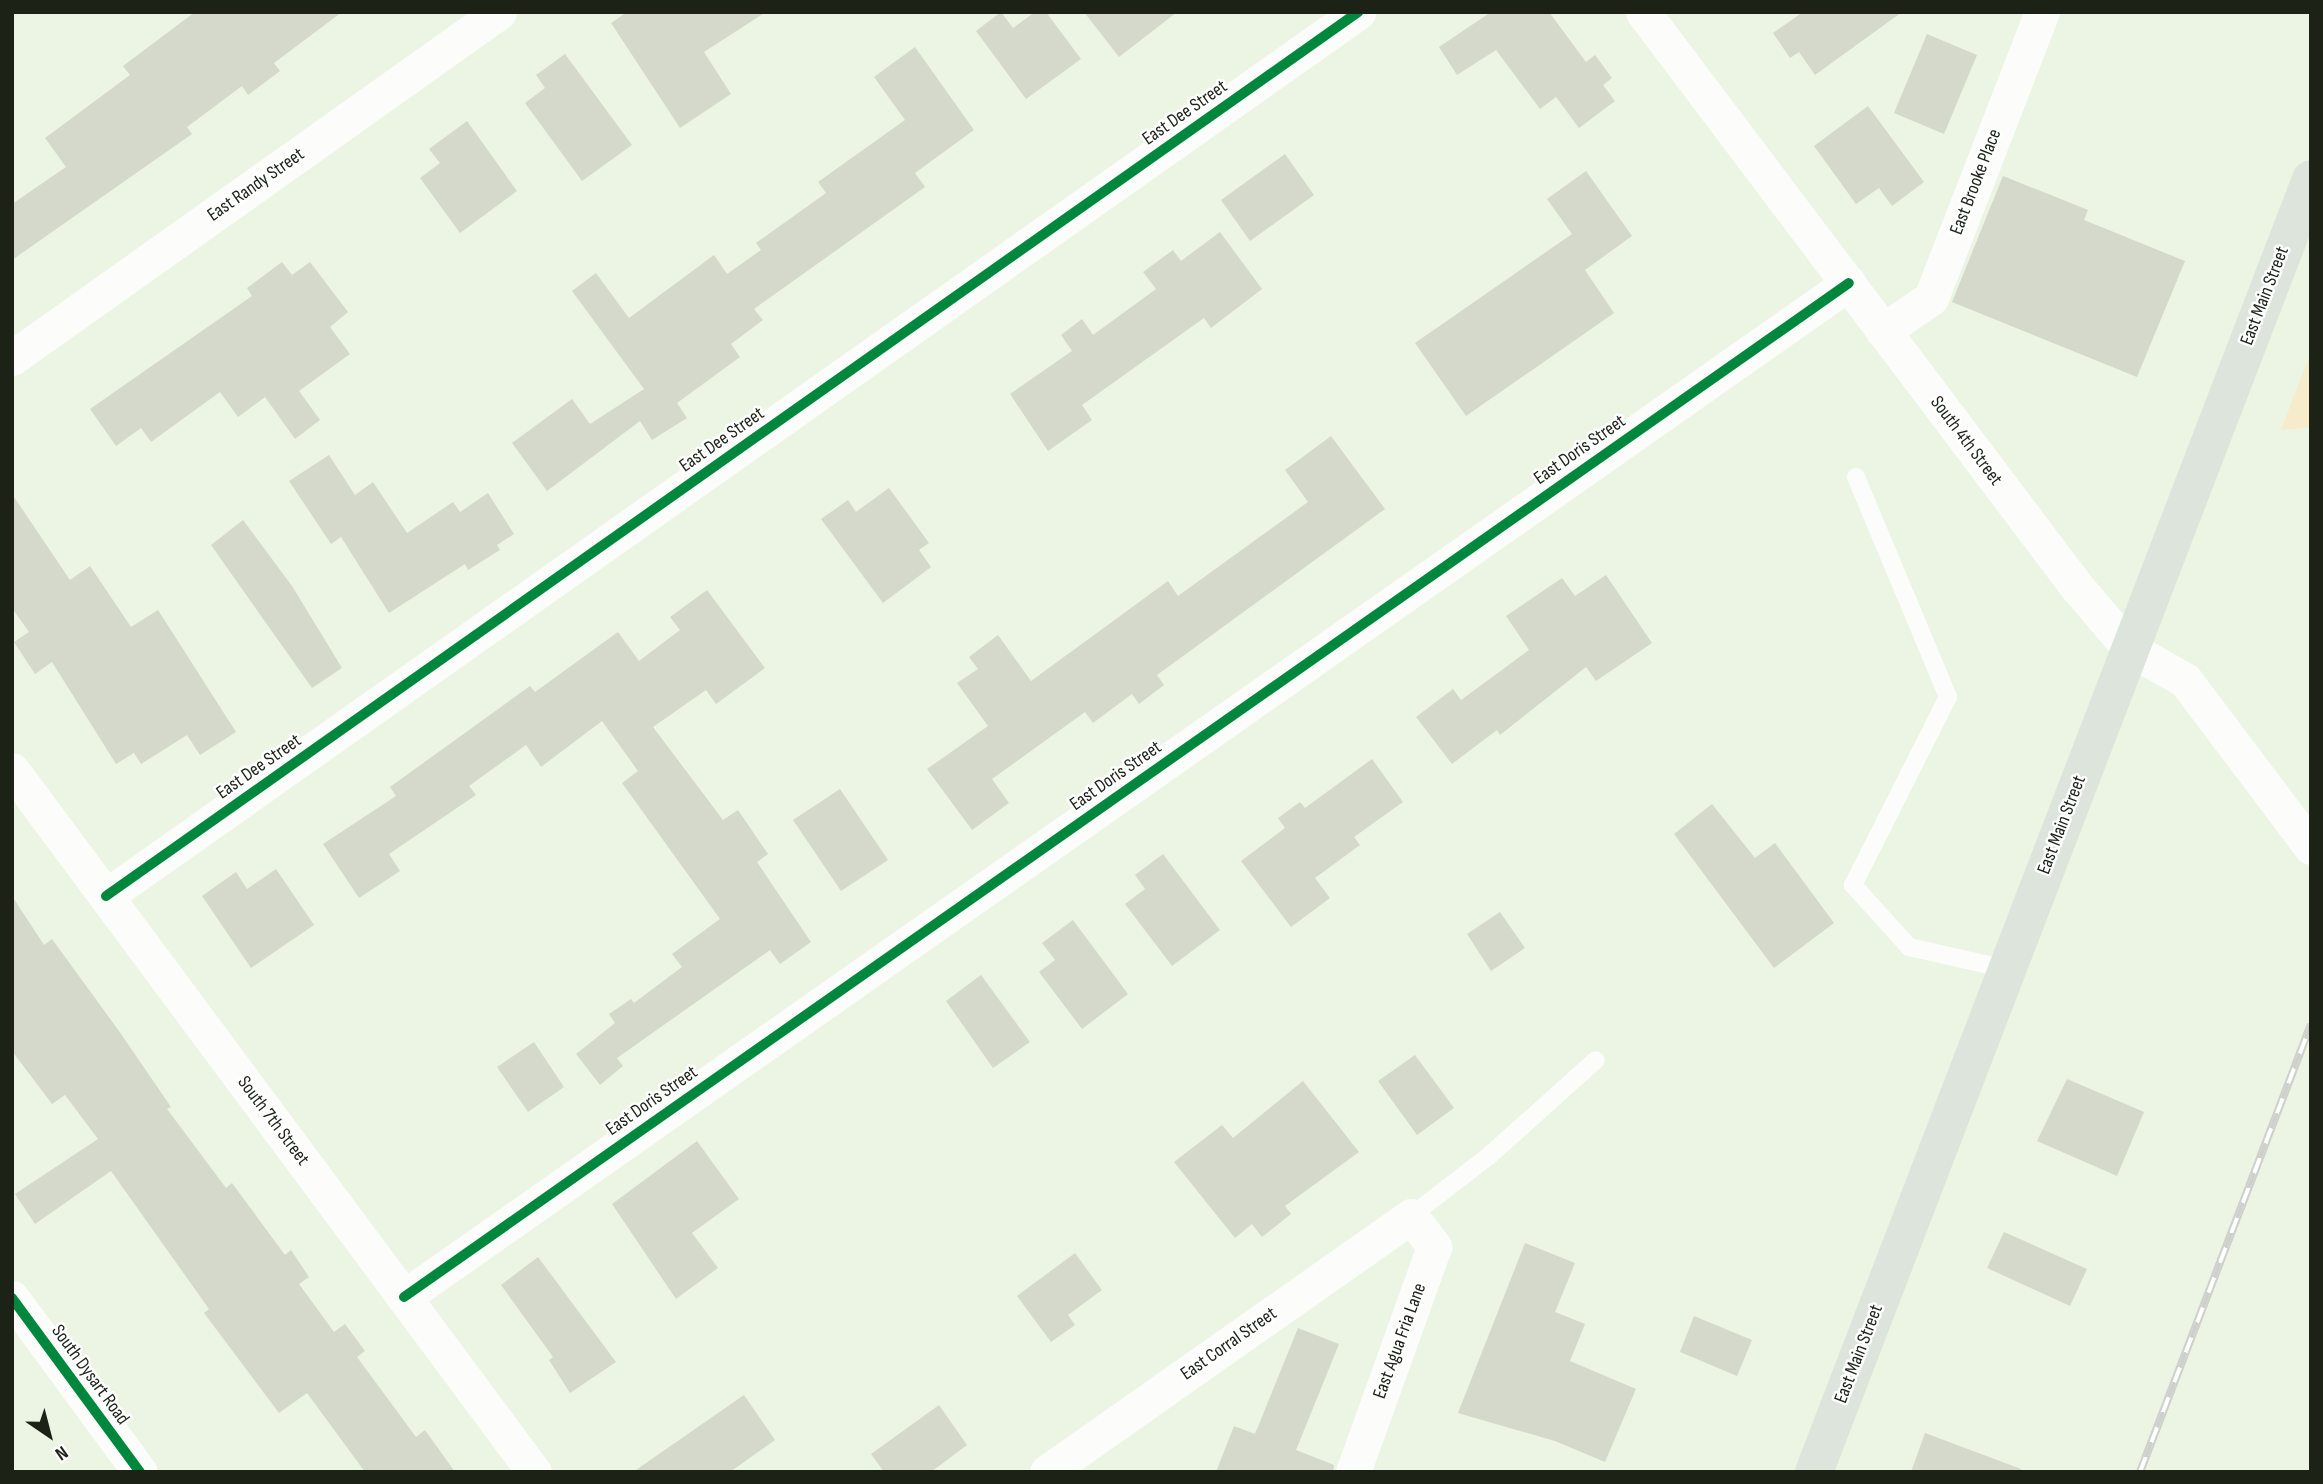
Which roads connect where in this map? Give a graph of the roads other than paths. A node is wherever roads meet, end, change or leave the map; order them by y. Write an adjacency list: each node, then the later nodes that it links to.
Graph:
1 (499, 12): 8 (street, East Randy Street)
2 (1359, 12): 13 (street, East Dee Street)
3 (1643, 12): 6 (street, South 4th Street)
4 (2042, 12): 7 (street, East Brooke Place)
5 (2311, 178): 10 (main road, East Main Street)
6 (1849, 283): 7 (street, South 4th Street); 17 (street, East Doris Street)
7 (1884, 331): 10 (street, South 4th Street)
8 (12, 358)
9 (1856, 477): 14 (lane)
10 (2130, 649): 12 (street, South 4th Street); 14 (main road, East Main Street)
11 (12, 770): 13 (street, South 7th Street)
12 (2311, 847)
13 (106, 896): 17 (street, South 7th Street)
14 (2007, 969): 23 (main road, East Main Street)
15 (1596, 1060): 16 (lane)
16 (1411, 1216): 21 (street, East Corral Street); 22 (street, East Agua Fria Lane)
17 (404, 1297): 20 (street, South 7th Street)
18 (12, 1298): 19 (street, South Dysart Road)
19 (140, 1472)
20 (534, 1472)
21 (1047, 1472)
22 (1353, 1472)
23 (1814, 1472)

